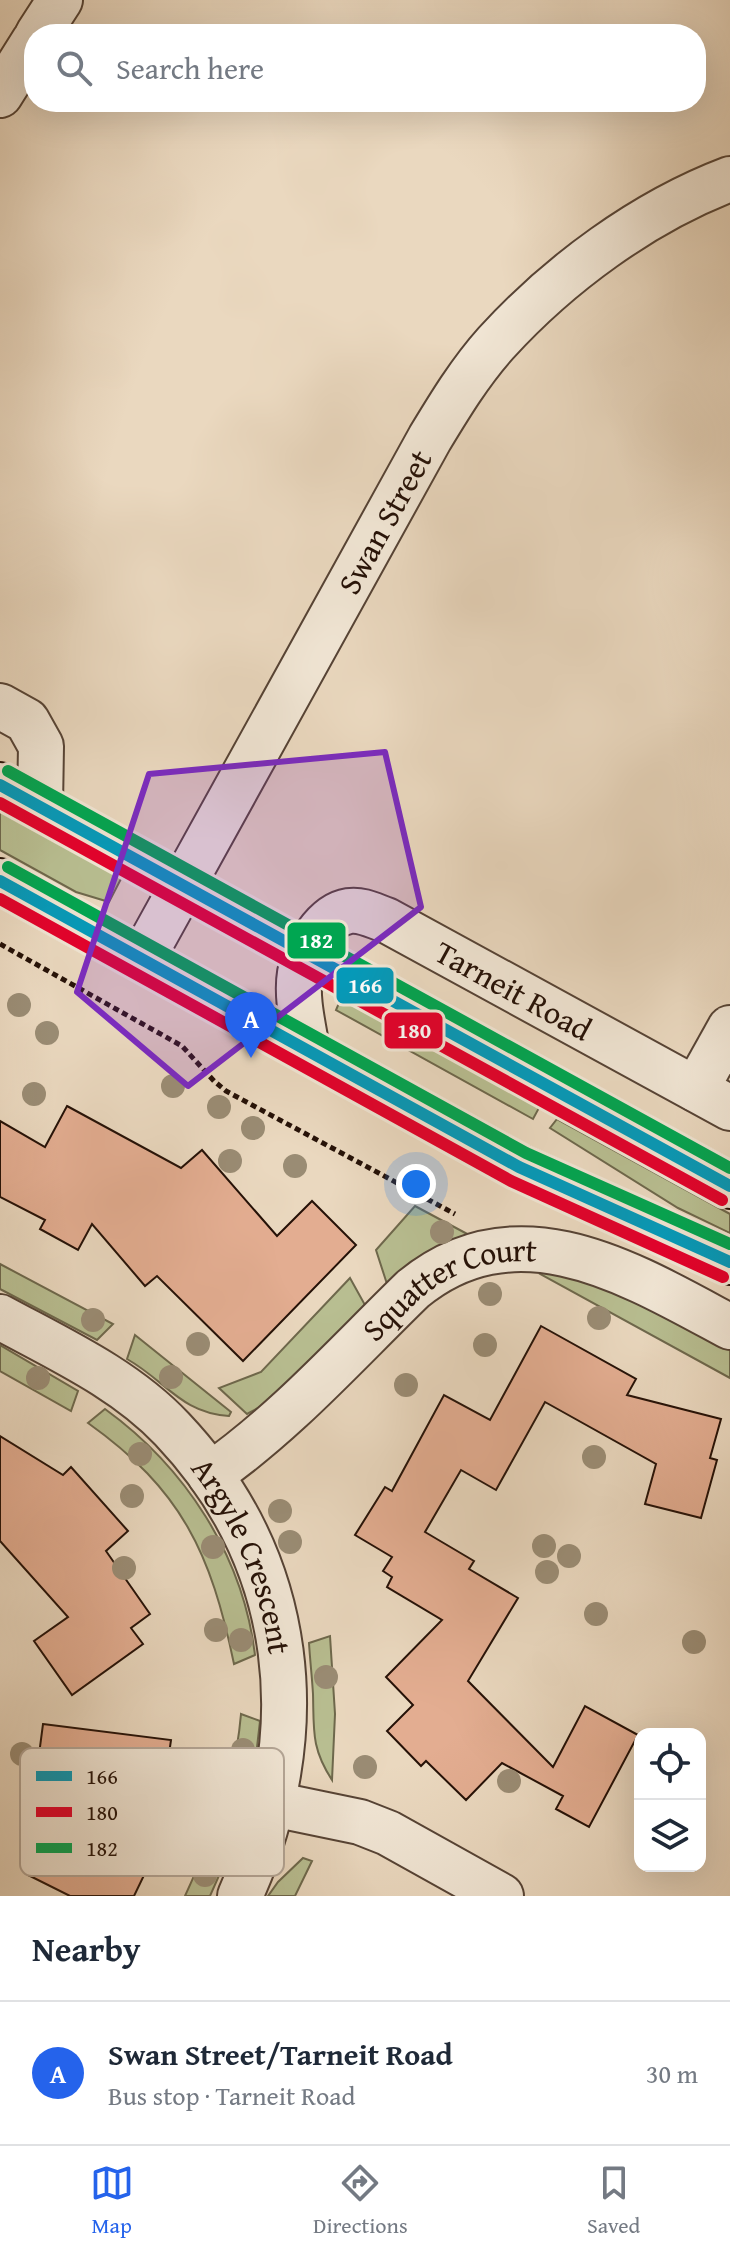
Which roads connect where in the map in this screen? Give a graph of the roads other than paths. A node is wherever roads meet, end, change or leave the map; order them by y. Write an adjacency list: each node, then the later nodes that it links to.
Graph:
1 (60, 0): 2 (street)
2 (44, 24)
3 (24, 57): 4 (street)
4 (0, 95)
5 (730, 179): 10 (street, Swan Street)
6 (0, 706): 8 (street)
7 (0, 785): 8 (street)
8 (40, 806): 10 (street)
9 (0, 881): 12 (street)
10 (185, 885): 11 (street); 12 (street, Swan Street)
11 (306, 952): 14 (street); 15 (street, Tarneit Road); 16 (street)
12 (142, 959): 14 (street)
13 (730, 1028): 15 (street)
14 (307, 1049): 17 (street)
15 (713, 1099)
16 (730, 1186)
17 (730, 1262)
18 (0, 1317): 20 (street, Argyle Crescent)
19 (730, 1327): 20 (street, Squatter Court)
20 (210, 1475): 21 (street, Argyle Crescent)
21 (284, 1748)
22 (284, 1806): 25 (street)
23 (249, 1876): 24 (street, Argyle Crescent)
24 (240, 1896)
25 (501, 1896)

